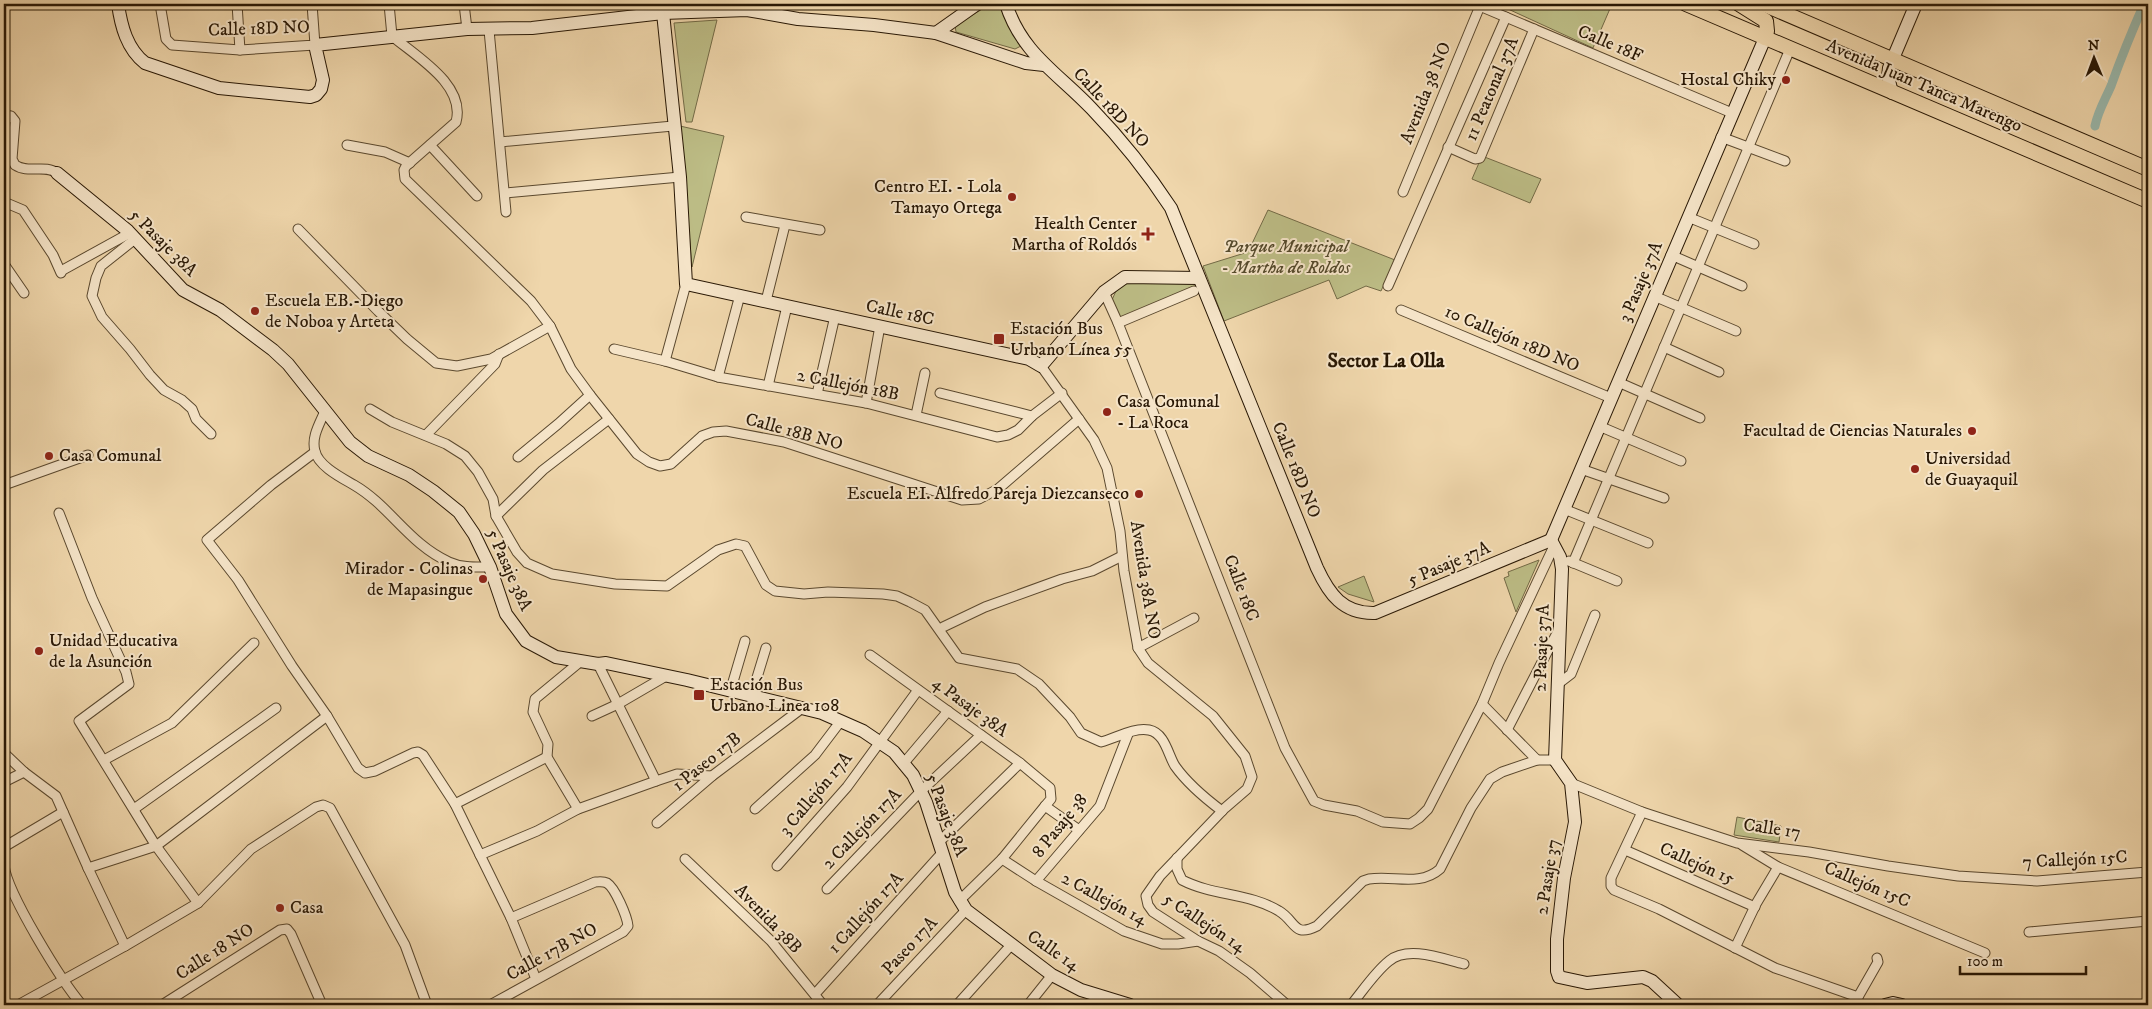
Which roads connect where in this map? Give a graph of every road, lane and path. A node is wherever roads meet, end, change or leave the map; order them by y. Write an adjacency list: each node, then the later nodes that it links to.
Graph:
1 (118, 4): 22 (street)
2 (160, 4): 24 (street, Calle 18D NO)
3 (237, 4): 24 (street)
4 (312, 4): 22 (street)
5 (389, 4): 20 (street)
6 (464, 4): 16 (street)
7 (977, 4): 19 (street)
8 (1006, 4): 26 (street)
9 (1686, 4): 21 (main road, Avenida Juan Tanca Marengo)
10 (1739, 4): 21 (main road)
11 (1763, 4): 25 (main road, Avenida Juan Tanca Marengo)
12 (1916, 4): 25 (street)
13 (1478, 5): 15 (street, Calle 18F); 42 (street, Avenida 38 NO)
14 (663, 13): 18 (street, Calle 18D NO); 19 (street, Calle 18D NO); 30 (street)
15 (1506, 17): 17 (street, Calle 18F); 35 (street)
16 (468, 29): 18 (street, Calle 18D NO); 20 (street, Calle 18D NO)
17 (1534, 29): 28 (street, Calle 18F); 35 (street, 11 Peatonal 37A)
18 (489, 30): 32 (street)
19 (936, 33): 26 (street, Calle 18D NO)
20 (392, 36): 22 (street, Calle 18D NO); 34 (street)
21 (1765, 38): 23 (main road, Avenida Juan Tanca Marengo); 28 (street, 3 Pasaje 37A)
22 (315, 44): 24 (street, Calle 18D NO)
23 (1790, 49): 27 (main road, Avenida Juan Tanca Marengo); 36 (street)
24 (240, 50)
25 (1892, 60): 27 (street); 39 (main road, Avenida Juan Tanca Marengo)
26 (1044, 65): 59 (street, Calle 18D NO)
27 (1892, 93): 45 (main road, Avenida Juan Tanca Marengo)
28 (1732, 113): 31 (street, 3 Pasaje 37A)
29 (4, 115): 40 (street)
30 (673, 126): 32 (street); 41 (street)
31 (1721, 137): 36 (street); 49 (street, 3 Pasaje 37A)
32 (500, 142): 43 (street)
33 (347, 145): 38 (street)
34 (430, 145): 38 (street); 44 (street)
35 (1448, 147): 61 (street)
36 (1748, 148): 37 (street); 52 (street)
37 (1785, 161)
38 (410, 163): 74 (street, Calle 18B NO)
39 (2148, 169)
40 (57, 173): 54 (street, 5 Pasaje 38A)
41 (680, 177): 43 (street); 60 (street)
42 (1403, 192)
43 (505, 193): 47 (street)
44 (477, 196)
45 (2148, 201)
46 (4, 202): 54 (street)
47 (506, 212)
48 (746, 217): 50 (street)
49 (1688, 217): 52 (street); 56 (street, 3 Pasaje 37A)
50 (785, 225): 53 (street); 68 (street)
51 (298, 229): 79 (street)
52 (1715, 229): 55 (street); 58 (street)
53 (820, 230)
54 (133, 236): 95 (street, 5 Pasaje 38A); 102 (street)
55 (1754, 244)
56 (1672, 255): 58 (street); 67 (street, 3 Pasaje 37A)
57 (4, 264): 65 (street)
58 (1698, 267): 62 (street); 70 (street)
59 (1199, 278): 64 (street); 123 (street, Calle 18D NO)
60 (686, 284): 66 (street, Calle 18C); 80 (street)
61 (1388, 286)
62 (1742, 286)
63 (1194, 291): 73 (street)
64 (1104, 292): 73 (street, Calle 18C); 81 (street)
65 (24, 293)
66 (740, 296): 68 (street, Calle 18C); 84 (street)
67 (1654, 296): 70 (street); 85 (street, 3 Pasaje 37A)
68 (766, 301): 69 (street, Calle 18C)
69 (787, 306): 72 (street, Calle 18C); 86 (street)
70 (1681, 307): 76 (street); 77 (street)
71 (1401, 310): 92 (street, 10 Callejón 18D NO)
72 (835, 316): 75 (street, Calle 18C); 89 (street)
73 (1118, 324): 141 (street, Calle 18C)
74 (550, 326): 79 (street); 91 (street, Calle 18B NO)
75 (880, 326): 81 (street, Calle 18C); 93 (street)
76 (1736, 331)
77 (1664, 347): 82 (street); 90 (street)
78 (614, 349): 80 (street, 2 Callejón 18B)
79 (499, 354): 103 (street)
80 (665, 361): 84 (street, 2 Callejón 18B)
81 (1041, 366): 88 (street, Calle 18C)
82 (1719, 372)
83 (925, 373): 96 (street)
84 (718, 377): 86 (street, 2 Callejón 18B)
85 (1618, 382): 90 (street); 92 (street, 3 Pasaje 37A)
86 (768, 386): 89 (street, 2 Callejón 18B)
87 (940, 393): 97 (street)
88 (1062, 393): 97 (street, 2 Callejón 18B); 100 (street, Calle 18C)
89 (816, 394): 93 (street, 2 Callejón 18B)
90 (1645, 394): 98 (street); 104 (street)
91 (590, 395): 99 (street, Calle 18B NO); 107 (street)
92 (1611, 398): 101 (street, 3 Pasaje 37A)
93 (866, 403): 96 (street, 2 Callejón 18B)
94 (370, 409): 103 (street)
95 (325, 411): 105 (street); 121 (street, 5 Pasaje 38A)
96 (916, 415): 97 (street, 2 Callejón 18B)
97 (1032, 416)
98 (1700, 418)
99 (609, 419): 100 (street, Calle 18B NO); 115 (street)
100 (1079, 419): 119 (street, Avenida 38A NO)
101 (1599, 426): 104 (street); 109 (street, 3 Pasaje 37A)
102 (211, 434)
103 (426, 435): 115 (street)
104 (1626, 438): 108 (street); 110 (street)
105 (315, 452): 121 (street); 145 (street)
106 (88, 455): 111 (street)
107 (518, 457)
108 (1681, 462)
109 (1581, 468): 110 (street); 113 (street, 3 Pasaje 37A)
110 (1609, 478): 112 (street); 116 (street)
111 (4, 485)
112 (1664, 498)
113 (1564, 509): 116 (street); 118 (street, 3 Pasaje 37A)
114 (59, 513): 154 (street)
115 (496, 516): 149 (street)
116 (1591, 520): 117 (street); 120 (street)
117 (1648, 543)
118 (1555, 547): 120 (street); 123 (street, 5 Pasaje 37A); 126 (street, 2 Pasaje 37A); 141 (street)
119 (1122, 556): 127 (street); 131 (street, Avenida 38A NO)
120 (1573, 563): 122 (street)
121 (490, 567): 133 (street, 5 Pasaje 38A)
122 (1617, 581)
123 (1360, 611)
124 (1595, 615): 136 (street)
125 (1194, 618): 131 (street)
126 (1560, 626): 136 (street, 2 Pasaje 37A); 148 (street)
127 (943, 627)
128 (745, 641): 138 (street)
129 (254, 643): 154 (street)
130 (766, 648): 139 (street)
131 (1138, 648): 171 (street, Avenida 38A NO)
132 (870, 655): 137 (street, 4 Pasaje 38A)
133 (581, 661): 134 (street, 5 Pasaje 38A); 153 (street)
134 (598, 664): 135 (street, 5 Pasaje 38A); 140 (street)
135 (666, 676): 138 (street, 5 Pasaje 38A); 140 (street)
136 (1558, 684): 156 (street, 2 Pasaje 37A)
137 (918, 690): 144 (street, 4 Pasaje 38A); 151 (street, 3 Callejón 17A)
138 (730, 692): 139 (street, 5 Pasaje 38A)
139 (751, 697): 143 (street, 5 Pasaje 38A)
140 (618, 704): 146 (street); 161 (street)
141 (1482, 704): 148 (street)
142 (276, 708): 167 (street)
143 (801, 709): 147 (street, 5 Pasaje 38A); 160 (street, 1 Paseo 17B)
144 (948, 711): 150 (street, 4 Pasaje 38A); 157 (street)
145 (327, 716): 165 (street); 176 (street)
146 (592, 716)
147 (840, 722): 151 (street, 5 Pasaje 38A); 169 (street)
148 (1507, 730): 155 (street)
149 (1128, 734): 171 (street); 174 (street, 8 Pasaje 38)
150 (981, 735): 158 (street, 4 Pasaje 38A); 164 (street, 2 Callejón 17A)
151 (878, 742): 157 (street, 5 Pasaje 38A); 185 (street, 3 Callejón 17A)
152 (4, 753): 159 (street)
153 (547, 757): 165 (street); 168 (street)
154 (104, 760): 167 (street)
155 (1537, 760): 156 (street); 182 (street)
156 (1555, 760): 163 (street)
157 (904, 763): 164 (street, 5 Pasaje 38A)
158 (1020, 763): 166 (street, 4 Pasaje 38A); 178 (street, 1 Callejón 17A)
159 (24, 772): 162 (street); 170 (street)
160 (712, 776): 161 (street); 173 (street, 1 Paseo 17B)
161 (656, 781): 168 (street)
162 (4, 782)
163 (1571, 783): 172 (street, Calle 17); 223 (street, 2 Pasaje 37)
164 (920, 792): 178 (street, 5 Pasaje 38A); 191 (street, 2 Callejón 17A)
165 (455, 804): 180 (street)
166 (1045, 806): 174 (street); 183 (street, Paseo 17A)
167 (134, 809): 176 (street)
168 (578, 809): 180 (street)
169 (755, 809)
170 (63, 812): 177 (street); 187 (street)
171 (1222, 812): 182 (street, Avenida 38A NO)
172 (1642, 812): 175 (street, Calle 17); 179 (street)
173 (657, 823)
174 (1079, 830): 190 (street, 8 Pasaje 38)
175 (1737, 843): 186 (street, Callejón 15C); 189 (street, Calle 17)
176 (156, 846): 187 (street); 192 (street)
177 (4, 847)
178 (941, 848): 193 (street, 5 Pasaje 38A); 208 (street, 1 Callejón 17A)
179 (1625, 850): 194 (street, Callejón 15); 201 (street)
180 (480, 855): 195 (street)
181 (685, 858): 208 (street, Avenida 38B)
182 (1177, 858): 198 (street, 5 Callejón 14)
183 (1002, 859): 190 (street, 2 Callejón 14); 193 (street, Paseo 17A)
184 (4, 865): 206 (street)
185 (777, 866)
186 (1778, 867): 194 (street); 202 (street, Callejón 15C)
187 (88, 868): 200 (street)
188 (2148, 872): 189 (street, 7 Callejón 15C)
189 (2004, 879)
190 (1036, 881): 198 (street, 2 Callejón 14)
191 (827, 889)
192 (198, 903): 200 (street); 215 (street)
193 (962, 905): 199 (street, Calle 14); 218 (street, Paseo 17A)
194 (1755, 907): 201 (street)
195 (511, 918): 207 (street); 207 (street, Calle 17B NO)
196 (2148, 921): 197 (street)
197 (2029, 932)
198 (1198, 941): 221 (street, 5 Callejón 14)
199 (1012, 944): 205 (street, Calle 14); 219 (street)
200 (125, 946): 206 (street)
201 (1735, 948): 209 (street)
202 (1986, 953)
203 (1877, 958): 209 (street)
204 (1464, 964): 222 (street)
205 (1052, 975): 210 (street, Calle 14); 220 (street)
206 (64, 978): 211 (street); 212 (street)
207 (536, 979): 216 (street, Calle 17B NO)
208 (815, 994): 217 (street, Avenida 38B)
209 (1857, 1001)
210 (1121, 1004)
211 (18, 1005)
212 (82, 1005)
213 (162, 1005): 214 (street, Calle 18 NO)
214 (322, 1005)
215 (427, 1005)
216 (490, 1005)
217 (823, 1005)
218 (877, 1005)
219 (957, 1005)
220 (1028, 1005)
221 (1287, 1005)
222 (1351, 1005)
223 (1678, 1005)
224 (1885, 1005): 225 (street)
225 (1902, 1005)

